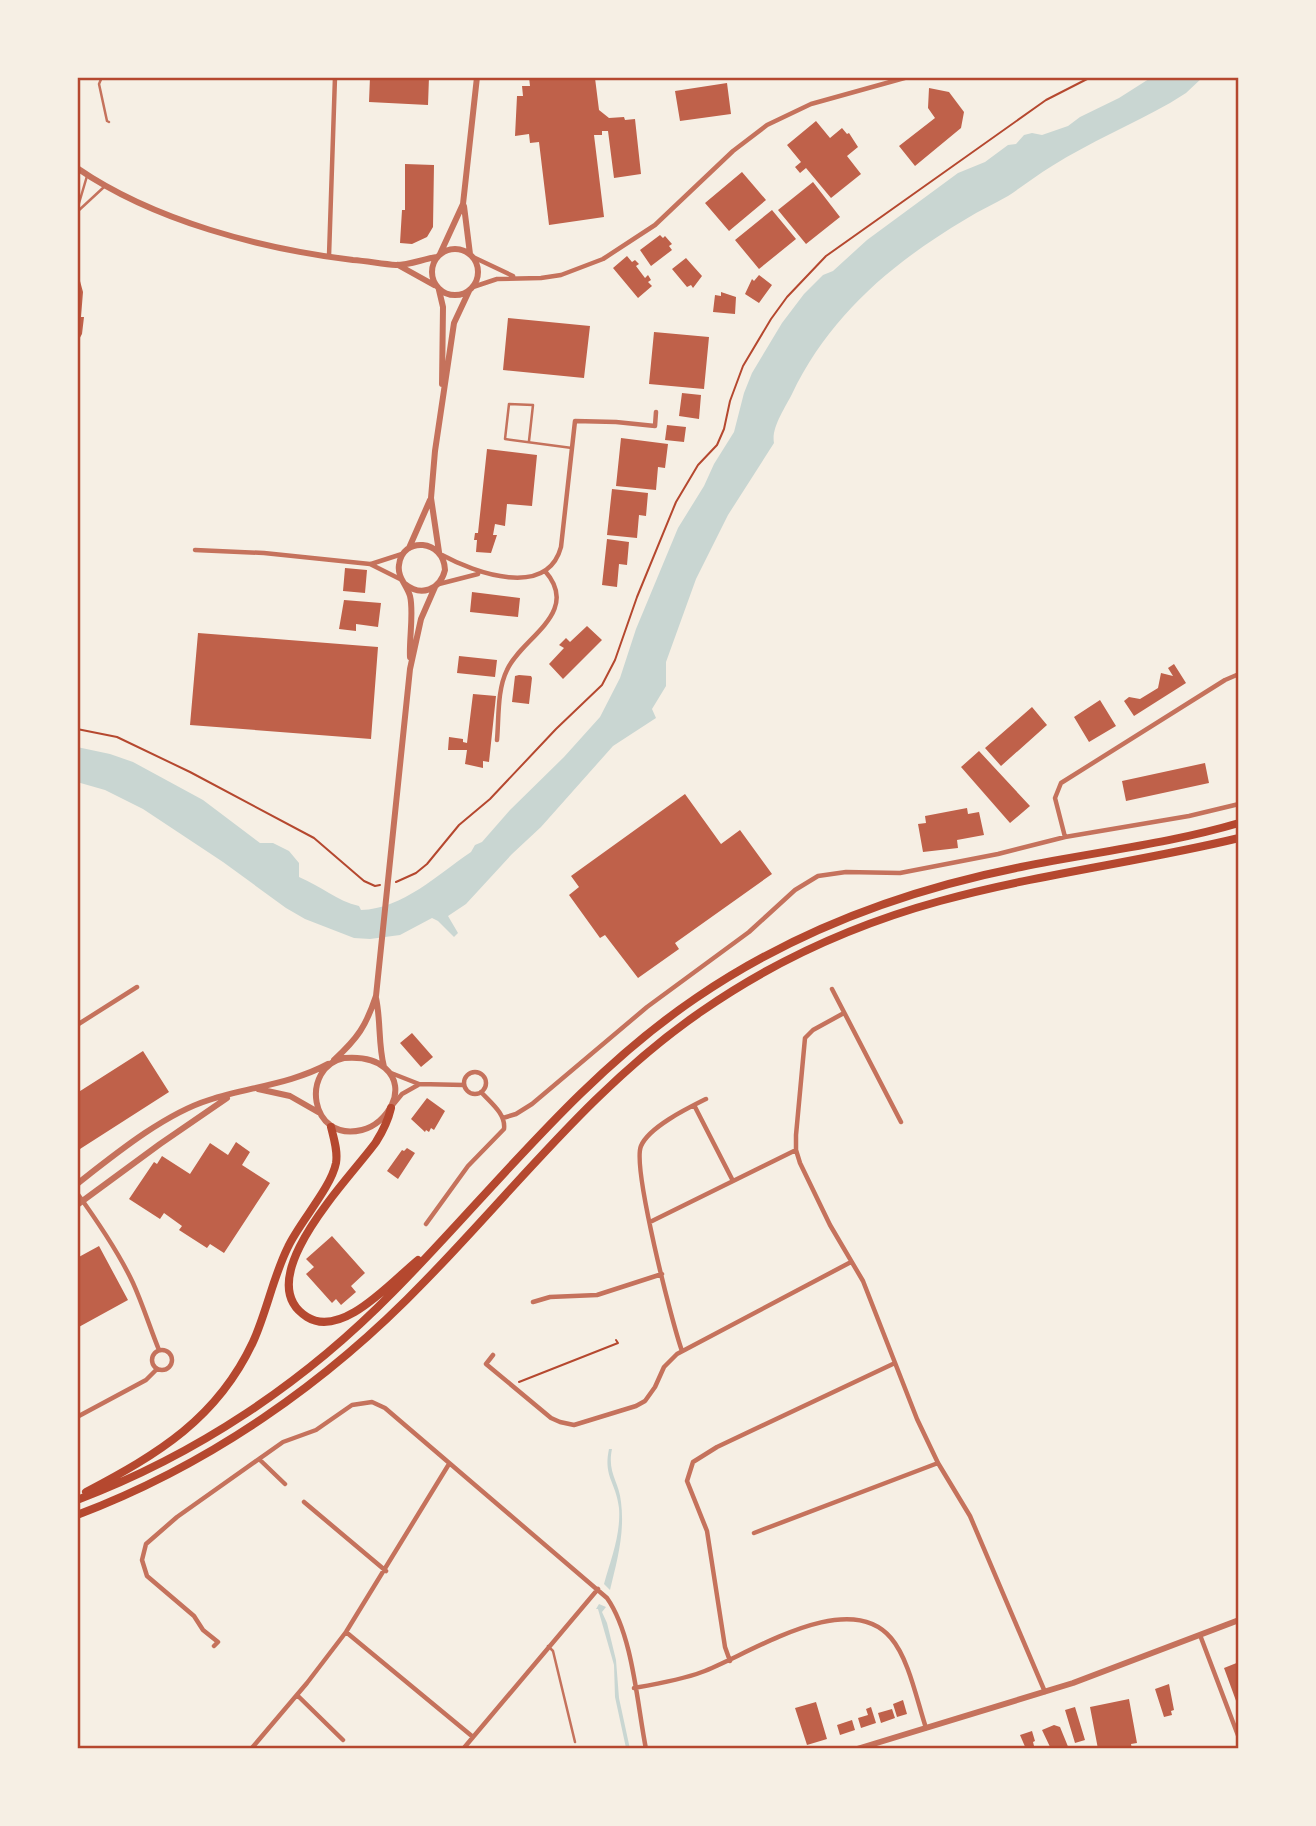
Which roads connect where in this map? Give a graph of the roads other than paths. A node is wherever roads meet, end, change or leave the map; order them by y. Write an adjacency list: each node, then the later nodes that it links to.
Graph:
1 (102, 77): 5 (lane)
2 (335, 77): 12 (street)
3 (477, 77): 9 (street)
4 (908, 77): 15 (street)
5 (109, 122)
6 (77, 168): 7 (street)
7 (88, 175): 8 (street); 10 (lane)
8 (106, 185): 10 (lane); 12 (street)
9 (463, 204): 11 (street); 13 (street)
10 (77, 211)
11 (439, 255): 13 (street); 14 (street); 16 (street)
12 (329, 256): 14 (street)
13 (472, 256): 15 (street); 17 (street)
14 (396, 265): 16 (street)
15 (515, 277): 17 (street)
16 (438, 288): 17 (street); 18 (street)
17 (471, 289): 18 (street)
18 (443, 396): 22 (street)
19 (656, 412): 21 (street)
20 (530, 441): 20 (lane); 21 (lane)
21 (572, 448): 27 (street)
22 (431, 498): 24 (street); 25 (street)
23 (195, 550): 26 (street)
24 (406, 551): 25 (street); 26 (street); 29 (street)
25 (440, 554): 28 (street); 30 (street)
26 (370, 564): 29 (street)
27 (545, 571): 28 (street); 33 (street)
28 (480, 573): 30 (street)
29 (404, 582): 30 (street); 31 (street)
30 (437, 585): 31 (street)
31 (410, 669): 40 (street)
32 (1239, 674): 36 (street)
33 (497, 740)
34 (1239, 804): 36 (street)
35 (1239, 823): 64 (highway)
36 (1065, 837): 54 (street)
37 (1239, 838): 80 (highway)
38 (137, 987): 42 (street)
39 (832, 989): 41 (street)
40 (376, 993): 43 (street); 44 (street)
41 (845, 1013): 55 (street); 57 (street)
42 (77, 1025)
43 (331, 1062): 44 (street); 47 (street); 53 (street)
44 (386, 1069): 45 (street); 52 (street)
45 (419, 1084): 46 (street); 52 (street)
46 (464, 1085): 48 (street); 48 (street)
47 (255, 1088): 49 (street); 53 (street)
48 (481, 1092): 54 (street)
49 (232, 1094): 59 (street); 61 (street)
50 (706, 1099): 51 (street)
51 (694, 1105): 58 (street); 62 (street)
52 (392, 1106): 56 (street); 64 (highway)
53 (318, 1112): 56 (street)
54 (503, 1118): 63 (street)
55 (901, 1122)
56 (331, 1127): 78 (highway)
57 (796, 1150): 58 (street); 65 (street)
58 (733, 1181): 62 (street)
59 (77, 1184)
60 (77, 1193): 61 (street)
61 (80, 1203): 68 (street)
62 (650, 1222): 66 (street)
63 (426, 1224)
64 (442, 1240): 78 (highway)
65 (851, 1262): 69 (street); 71 (street)
66 (662, 1274): 67 (street); 69 (street)
67 (533, 1302)
68 (159, 1350): 72 (street); 72 (street)
69 (682, 1351): 70 (street)
70 (493, 1354)
71 (895, 1363): 75 (street); 91 (street)
72 (157, 1368): 73 (street)
73 (77, 1417)
74 (259, 1459): 76 (street); 77 (street); 89 (street)
75 (938, 1463): 83 (street); 93 (street)
76 (449, 1464): 84 (street); 85 (street)
77 (285, 1484)
78 (77, 1499)
79 (304, 1502): 84 (street)
80 (107, 1504): 81 (highway); 82 (highway)
81 (77, 1515)
82 (77, 1521)
83 (754, 1533)
84 (386, 1570): 87 (street)
85 (597, 1589): 90 (street); 92 (street)
86 (1239, 1620): 88 (street)
87 (346, 1632): 94 (street); 96 (street)
88 (1200, 1635): 93 (street); 97 (street)
89 (215, 1646)
90 (548, 1646): 96 (street); 99 (lane)
91 (730, 1661): 92 (street); 95 (street)
92 (634, 1688): 103 (street)
93 (1045, 1692): 95 (street)
94 (298, 1695): 98 (street); 101 (street)
95 (926, 1728): 100 (street)
96 (473, 1737): 102 (street)
97 (1239, 1738)
98 (343, 1740)
99 (575, 1742)
100 (868, 1747): 104 (street)
101 (251, 1749)
102 (463, 1749)
103 (646, 1749)
104 (857, 1749)

